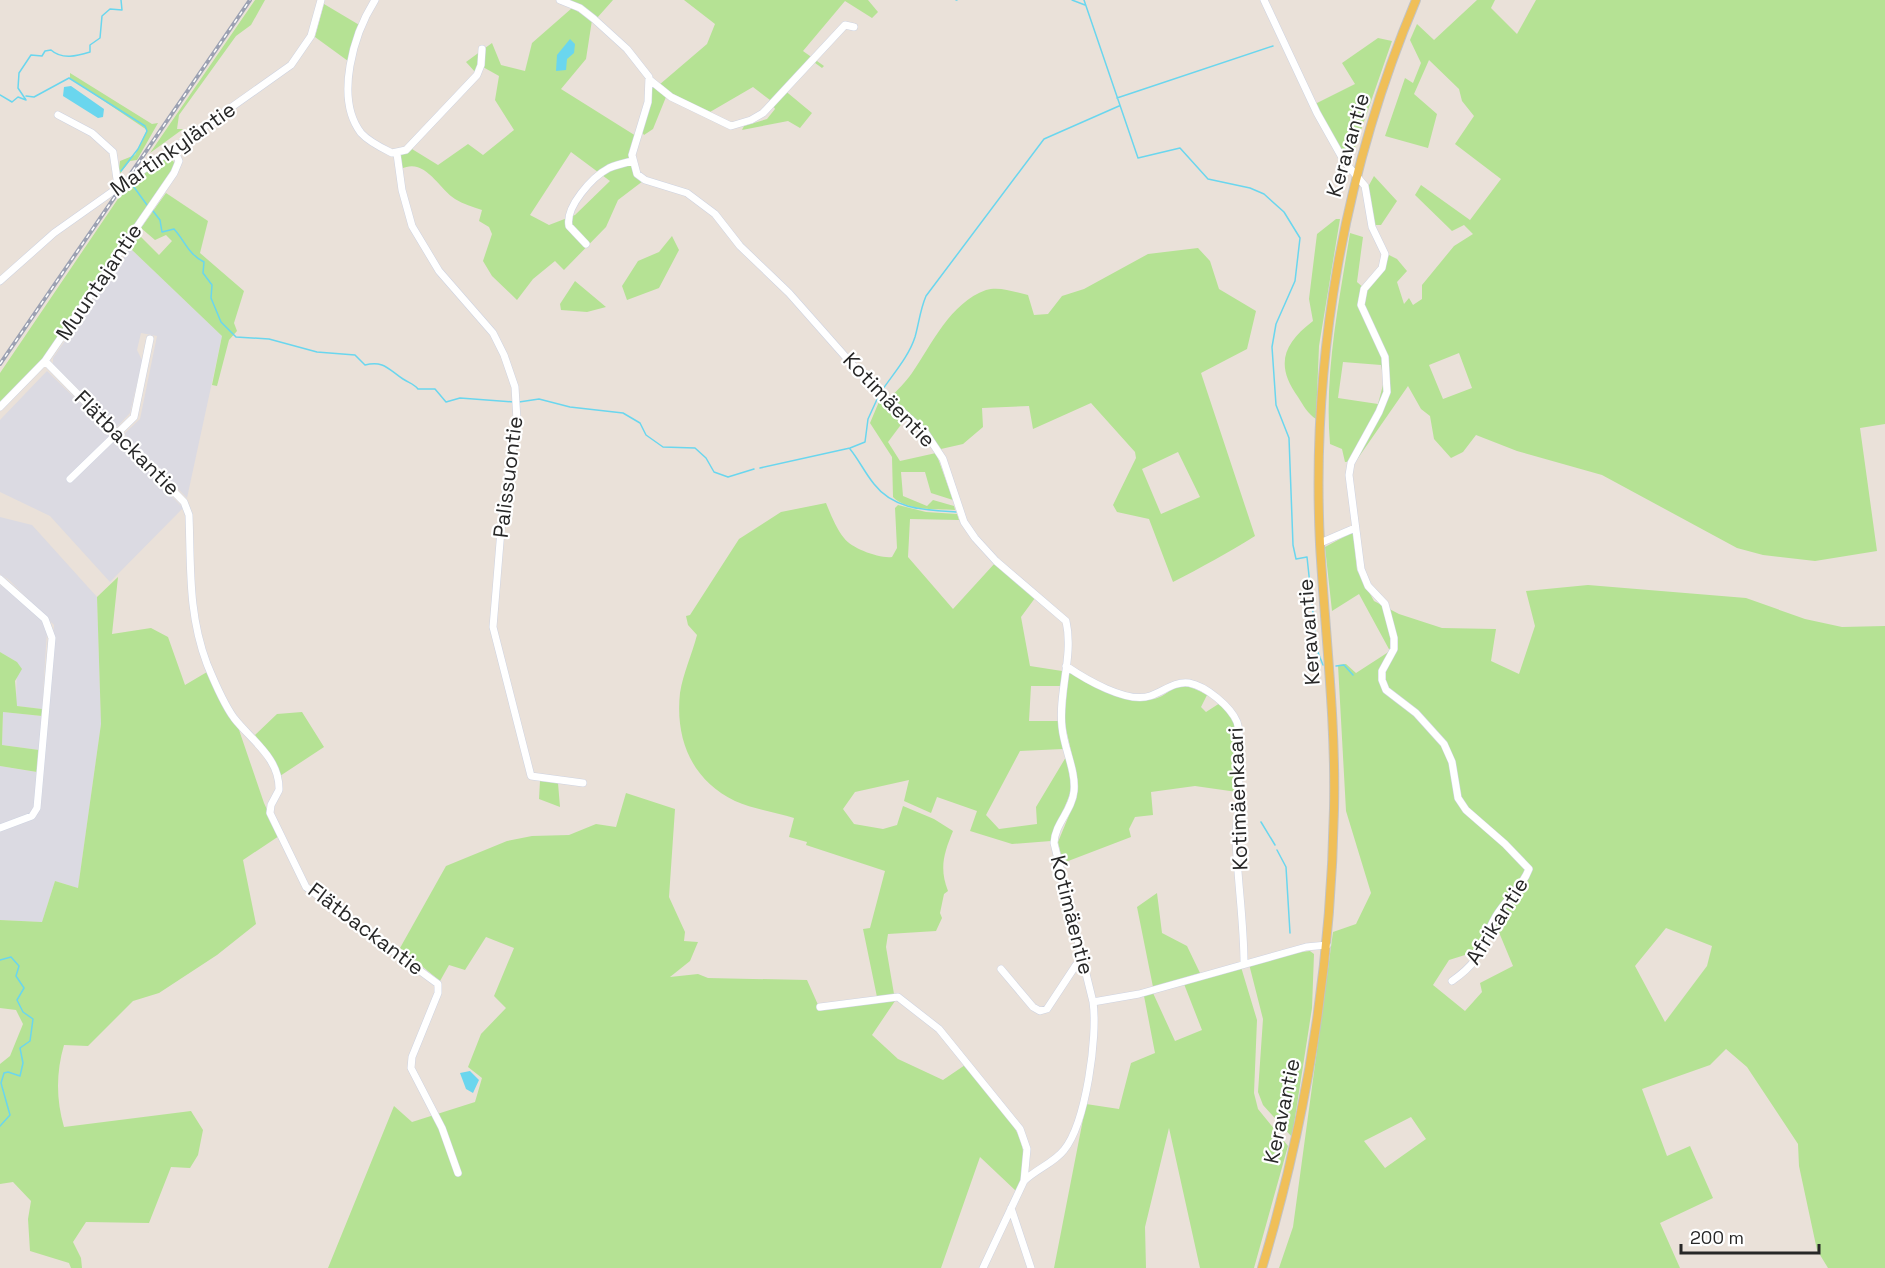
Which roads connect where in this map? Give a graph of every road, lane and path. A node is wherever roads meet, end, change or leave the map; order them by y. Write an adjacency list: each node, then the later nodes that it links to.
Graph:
1 (321, 0): 10 (street, Martinkyläntie)
2 (375, 0): 11 (street)
3 (560, 0): 8 (street)
4 (1264, 0): 13 (street)
5 (1416, 0): 13 (main road, Keravantie)
6 (854, 27): 8 (street)
7 (482, 49): 11 (street)
8 (649, 77): 12 (street)
9 (58, 115): 14 (street)
10 (173, 148): 14 (street, Martinkyläntie); 18 (street, Muuntajantie)
11 (398, 154): 26 (street, Palissuontie)
12 (632, 161): 15 (street); 25 (street, Kotimäentie)
13 (1357, 175): 22 (street, Afrikantie); 23 (main road, Keravantie)
14 (118, 186): 16 (street, Martinkyläntie)
15 (586, 244)
16 (0, 280)
17 (150, 339): 20 (street)
18 (45, 361): 19 (street, Muuntajantie); 20 (street, Flätbackantie)
19 (0, 407)
20 (117, 434): 21 (street); 35 (street, Flätbackantie)
21 (70, 479)
22 (1355, 528): 23 (street); 32 (street, Afrikantie)
23 (1320, 543): 28 (main road, Keravantie)
24 (0, 579): 27 (street)
25 (1066, 666): 29 (street, Kotimäentie); 30 (street, Kotimäenkaari)
26 (583, 783)
27 (0, 828)
28 (1326, 945): 30 (street, Kotimäentie); 40 (main road, Keravantie)
29 (1083, 961): 31 (street); 33 (street, Kotimäentie)
30 (1244, 964): 33 (street, Kotimäentie)
31 (1001, 969)
32 (1452, 981)
33 (1093, 1002): 36 (street)
34 (820, 1007): 36 (street)
35 (458, 1173)
36 (1024, 1181): 37 (street)
37 (1011, 1208): 38 (street); 39 (street)
38 (983, 1268)
39 (1031, 1268)
40 (1262, 1268)

